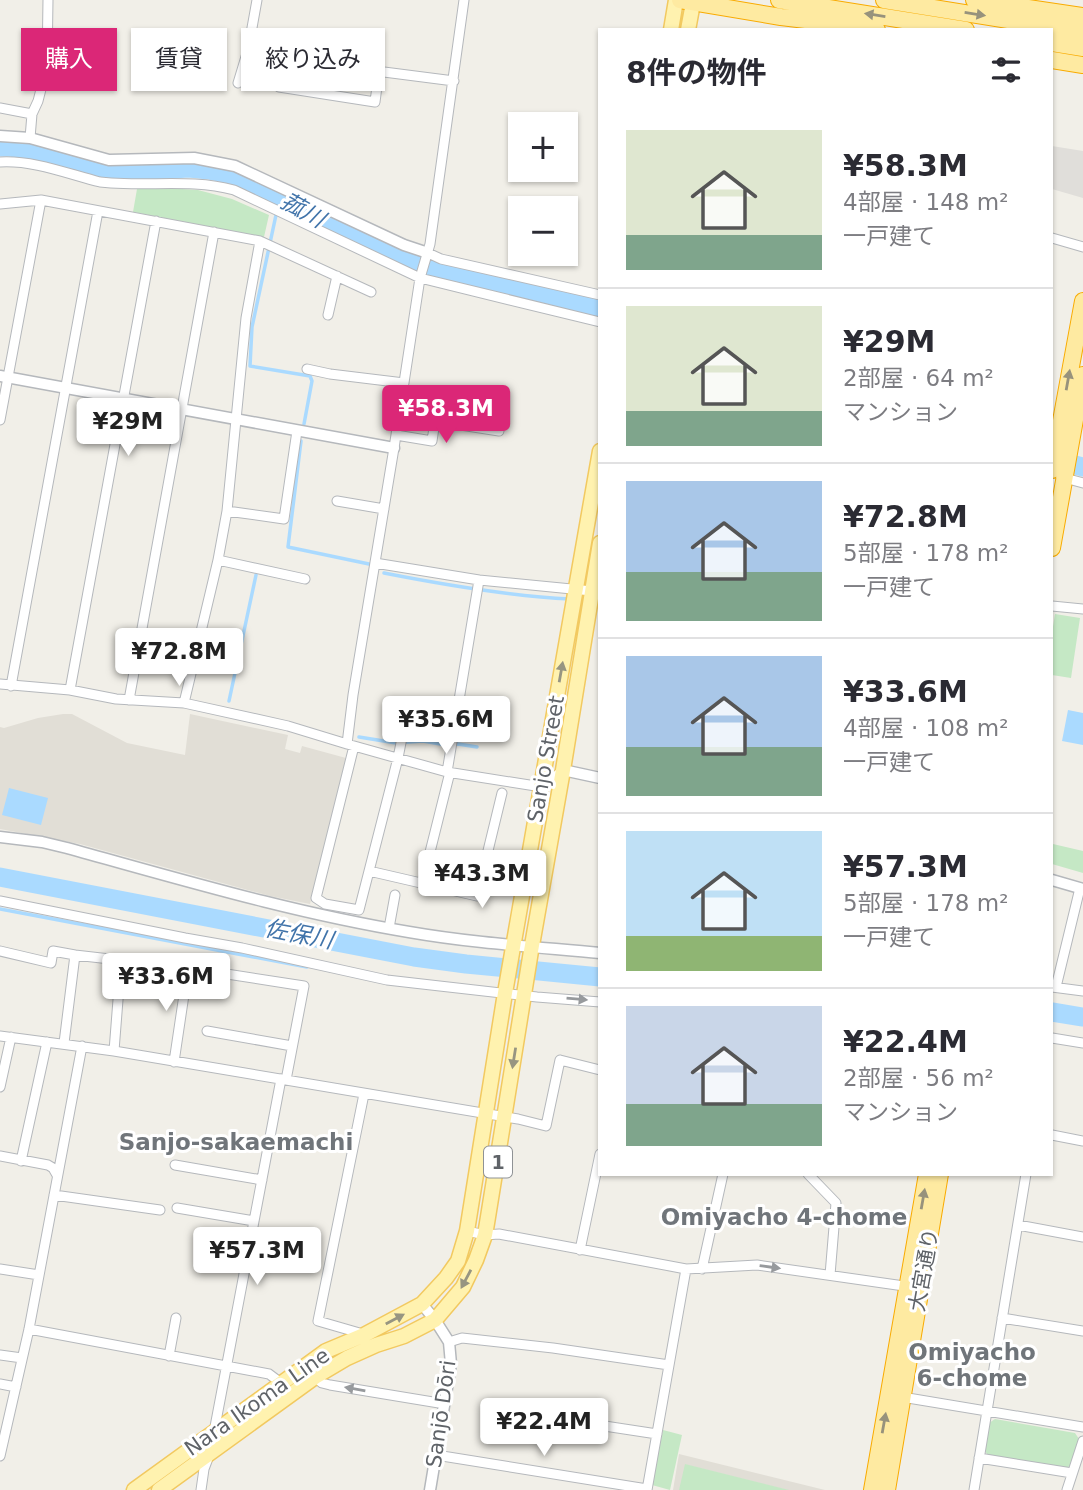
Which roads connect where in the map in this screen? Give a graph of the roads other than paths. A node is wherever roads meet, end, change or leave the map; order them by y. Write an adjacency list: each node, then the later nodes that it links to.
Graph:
1 (48, 0): 27 (street)
2 (257, 0): 11 (street)
3 (464, 0): 22 (street)
4 (779, 0): 14 (highway, one-way to 4)
5 (884, 0): 15 (highway, one-way to 15)
6 (974, 0): 8 (highway)
7 (687, 1): 9 (highway); 12 (main road); 13 (main road)
8 (1083, 16)
9 (780, 23): 10 (highway)
10 (846, 27)
11 (252, 28)
12 (672, 28)
13 (688, 28)
14 (954, 28)
15 (1083, 32)
16 (1053, 43): 17 (highway)
17 (1083, 48)
18 (1053, 60): 19 (highway)
19 (1083, 65)
20 (385, 72): 22 (street)
21 (241, 73): 23 (street)
22 (454, 80): 39 (street)
23 (238, 83)
24 (305, 91): 25 (street)
25 (376, 91)
26 (0, 108): 27 (street)
27 (32, 114): 29 (street)
28 (0, 136): 29 (street)
29 (30, 138): 39 (street)
30 (0, 162): 41 (street)
31 (41, 200): 32 (street); 33 (street); 49 (street)
32 (0, 204)
33 (98, 211): 34 (street); 51 (street)
34 (156, 221): 35 (street); 52 (street)
35 (215, 232): 37 (street); 53 (street)
36 (1053, 238): 38 (street)
37 (261, 241): 40 (street); 54 (street)
38 (1083, 247)
39 (428, 253): 41 (street); 43 (street)
40 (337, 276): 42 (street); 45 (street)
41 (421, 277): 46 (street); 50 (street)
42 (371, 292)
43 (598, 295)
44 (1083, 301): 59 (highway, one-way to 44)
45 (328, 315)
46 (598, 321)
47 (307, 369): 50 (street)
48 (1083, 375): 59 (highway)
49 (4, 377): 51 (street); 55 (street)
50 (404, 383): 58 (street)
51 (66, 388): 52 (street); 78 (street)
52 (124, 398): 53 (street); 79 (street)
53 (181, 409): 54 (street); 80 (street)
54 (236, 419): 56 (street); 66 (street)
55 (0, 420)
56 (297, 431): 60 (street); 66 (street)
57 (499, 431): 58 (street)
58 (396, 435): 60 (street)
59 (1069, 445): 62 (highway)
60 (394, 448): 65 (street)
61 (598, 462): 73 (main road, Sanjo Street / 1)
62 (1057, 473): 63 (street); 67 (highway)
63 (1083, 483)
64 (337, 501): 65 (street)
65 (384, 509): 69 (street)
66 (227, 511): 68 (street)
67 (1053, 533)
68 (218, 560): 71 (street); 82 (street)
69 (375, 563): 72 (street); 83 (street)
70 (598, 568): 74 (main road, Sanjo Street / 1)
71 (305, 579)
72 (479, 580): 73 (street); 86 (street)
73 (575, 590): 74 (street); 88 (main road, Sanjo Street / 1, one-way to 73)
74 (596, 592): 85 (main road, Sanjo Street / 1)
75 (1053, 606): 76 (street)
76 (1083, 608)
77 (0, 684): 78 (street)
78 (11, 686): 79 (street)
79 (70, 690): 80 (street)
80 (129, 699): 82 (street)
81 (409, 702): 84 (street)
82 (184, 703): 83 (street)
83 (350, 745): 84 (street); 91 (street)
84 (398, 758): 86 (street); 91 (street)
85 (564, 770): 87 (street); 88 (street); 99 (main road, Sanjo Street / 1)
86 (448, 772): 88 (street); 93 (street)
87 (598, 778)
88 (541, 787): 98 (main road, Sanjo Street / 1)
89 (502, 793): 93 (street)
90 (0, 837): 97 (street)
91 (369, 872): 93 (street)
92 (1053, 880): 94 (street)
93 (422, 884)
94 (1082, 888): 105 (street)
95 (395, 895): 97 (street)
96 (0, 901): 106 (street)
97 (388, 928): 98 (street)
98 (514, 946): 99 (street); 106 (main road, Sanjo Street / 1)
99 (532, 949): 101 (street); 108 (main road, Sanjo Street / 1)
100 (0, 951): 102 (street)
101 (598, 953)
102 (75, 955): 103 (street); 115 (street)
103 (188, 968): 118 (street); 120 (street)
104 (119, 987): 119 (street)
105 (1054, 987): 107 (street)
106 (506, 990): 108 (street); 125 (main road, Sanjo Street / 1)
107 (1083, 991)
108 (525, 993): 109 (street, one-way to 109); 126 (main road, Sanjo Street / 1, one-way to 126)
109 (598, 1002)
110 (207, 1031): 118 (street)
111 (0, 1036): 112 (street)
112 (11, 1037): 114 (street); 123 (street)
113 (1053, 1038): 116 (street)
114 (47, 1042): 115 (street); 130 (street)
115 (64, 1043): 117 (street)
116 (1083, 1043)
117 (82, 1046): 119 (street); 133 (street)
118 (292, 1046): 122 (street)
119 (114, 1051): 120 (street)
120 (174, 1062): 122 (street)
121 (598, 1070): 126 (street)
122 (283, 1079): 124 (street); 139 (street)
123 (0, 1087)
124 (364, 1094): 125 (street); 161 (street)
125 (485, 1114): 126 (street); 145 (main road, Sanjo Street / 1)
126 (505, 1118): 146 (main road, Sanjo Street / 1)
127 (1053, 1135): 128 (street)
128 (1083, 1141)
129 (0, 1156): 130 (street)
130 (22, 1161): 133 (street)
131 (598, 1164): 148 (street)
132 (175, 1165): 139 (street)
133 (57, 1175): 140 (street)
134 (723, 1176): 151 (street)
135 (809, 1176): 153 (street)
136 (927, 1176): 154 (highway, 大宮通り, one-way to 136)
137 (940, 1176): 154 (highway, 大宮通り)
138 (1026, 1176): 144 (street)
139 (262, 1180): 143 (street)
140 (54, 1195): 142 (street); 152 (street)
141 (177, 1208): 143 (street)
142 (160, 1210)
143 (254, 1221): 167 (street)
144 (1018, 1225): 147 (street); 157 (street)
145 (467, 1231): 146 (street); 155 (main road, Sanjo Street / 1)
146 (485, 1235): 148 (street); 158 (main road, Sanjo Street / 1, one-way to 158)
147 (1083, 1237)
148 (580, 1250): 150 (street)
149 (0, 1269): 152 (street)
150 (685, 1269): 151 (street); 166 (street)
151 (702, 1269): 153 (street, one-way to 153)
152 (38, 1275): 159 (street)
153 (830, 1275): 154 (street)
154 (915, 1287): 172 (highway, 大宮通り); 190 (highway, 大宮通り, one-way to 154)
155 (422, 1304): 158 (street, Sanjō Dōri); 161 (main road, Nara Ikoma Line / 1, one-way to 155)
156 (176, 1318): 164 (street)
157 (1002, 1318): 160 (street); 174 (street)
158 (435, 1320): 162 (street, Sanjō Dōri); 168 (main road, Nara Ikoma Line / 1)
159 (29, 1329): 164 (street); 165 (street)
160 (1083, 1331)
161 (364, 1335): 169 (main road, Nara Ikoma Line / 1)
162 (449, 1342): 166 (street); 173 (street, Sanjō Dōri)
163 (0, 1355): 165 (street)
164 (169, 1356): 167 (street)
165 (22, 1358): 171 (street)
166 (669, 1365): 178 (street)
167 (226, 1366): 169 (street); 177 (street)
168 (315, 1377): 173 (street, one-way to 168); 180 (main road, Nara Ikoma Line / 1)
169 (281, 1382): 177 (main road, Nara Ikoma Line / 1)
170 (0, 1384): 171 (street)
171 (16, 1387): 182 (street)
172 (902, 1397): 174 (street); 191 (highway, 大宮通り)
173 (445, 1404): 181 (street, Sanjō Dōri)
174 (987, 1411): 176 (street); 183 (street)
175 (585, 1423): 178 (street)
176 (1083, 1427)
177 (214, 1431): 180 (street); 185 (main road, Nara Ikoma Line / 1)
178 (657, 1434): 189 (street)
179 (1083, 1441): 184 (street)
180 (210, 1453): 186 (main road, Nara Ikoma Line / 1); 187 (street)
181 (436, 1455): 188 (street, Sanjō Dōri); 189 (street)
182 (0, 1456)
183 (979, 1458): 184 (street); 192 (street)
184 (1072, 1474): 193 (street)
185 (134, 1490)
186 (159, 1490)
187 (201, 1490)
188 (430, 1490)
189 (647, 1490)
190 (872, 1490)
191 (887, 1490)
192 (974, 1490)
193 (1067, 1490)

